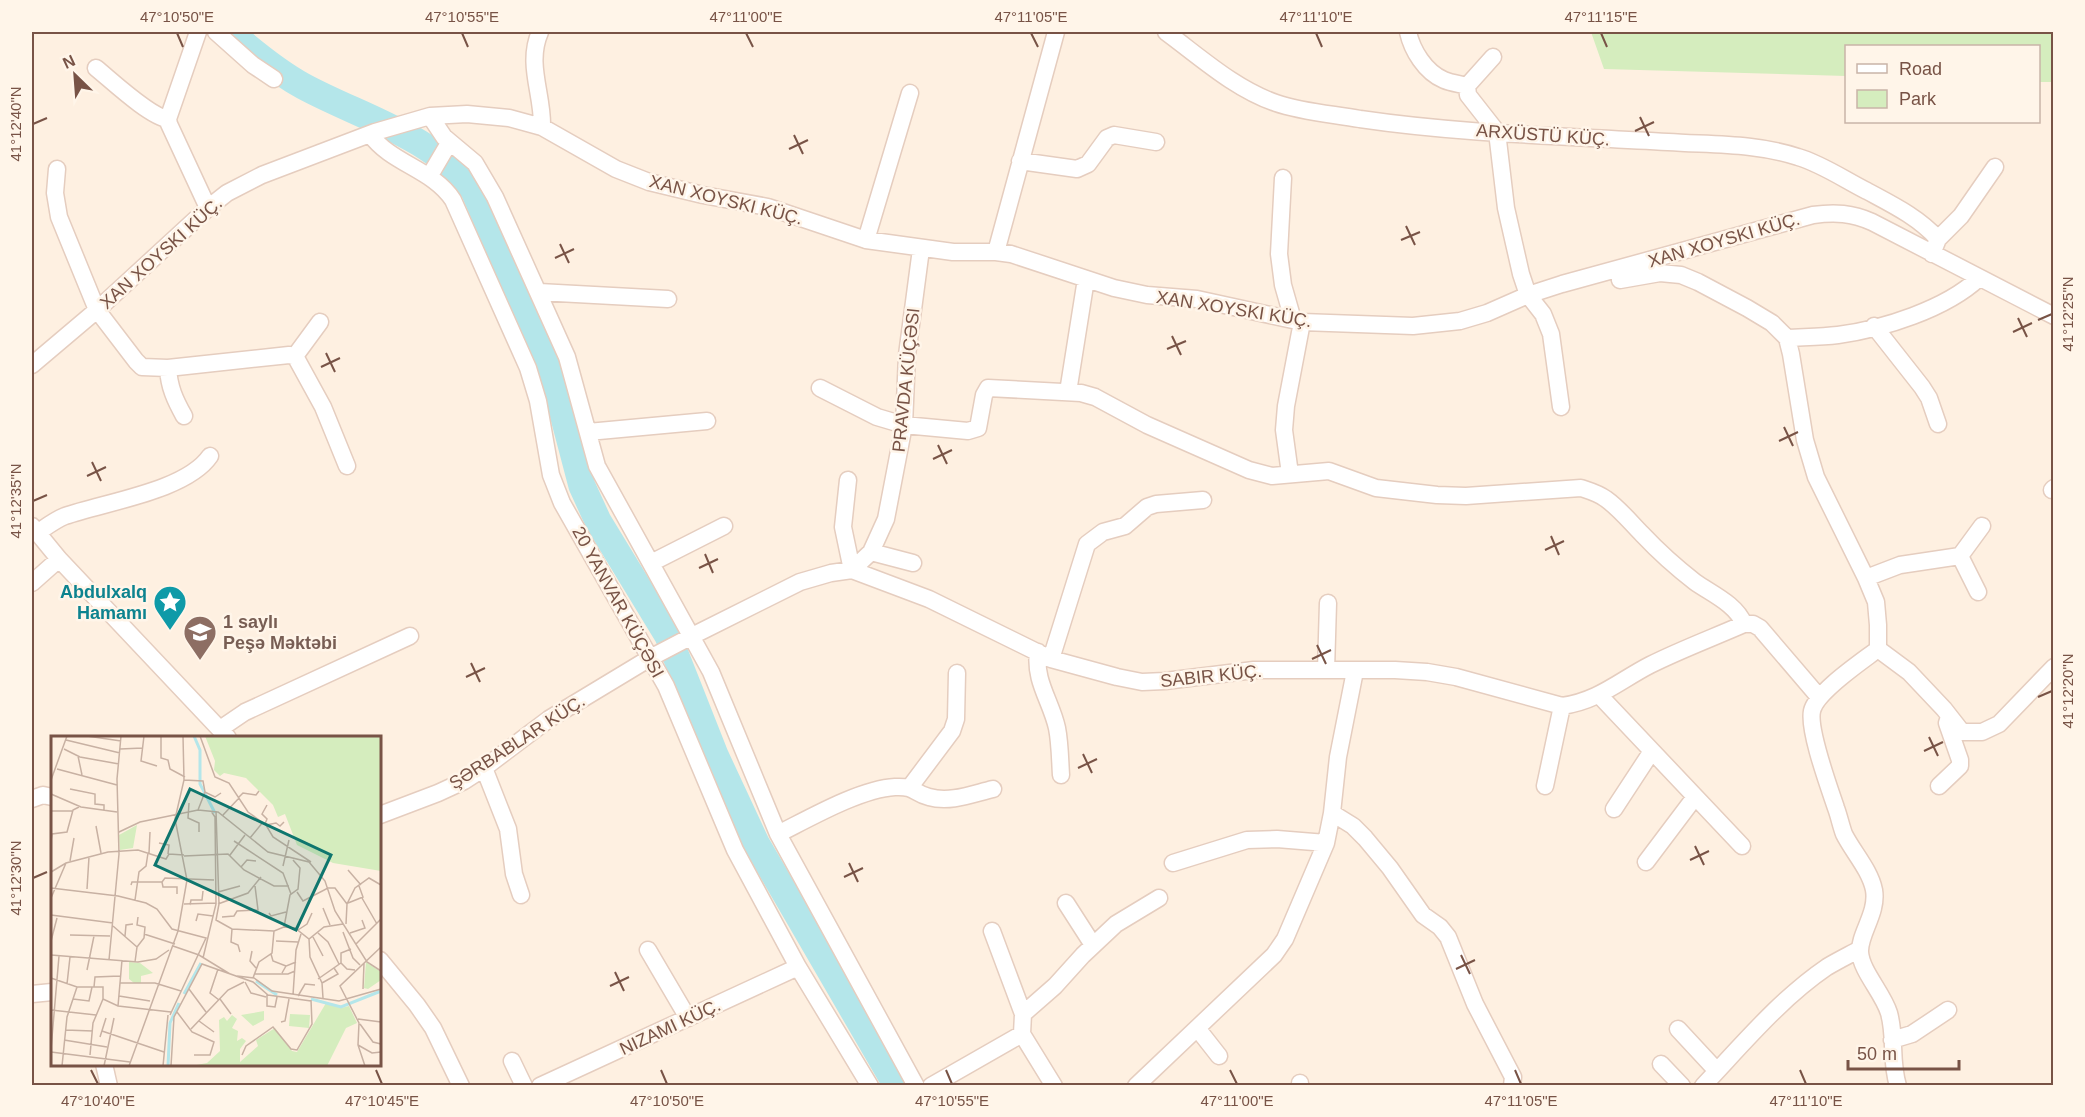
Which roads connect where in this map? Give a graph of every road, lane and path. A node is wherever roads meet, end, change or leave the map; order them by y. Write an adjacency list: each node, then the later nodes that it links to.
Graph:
1 (198, 32): 13 (street)
2 (216, 32): 9 (street)
3 (540, 32): 14 (street)
4 (1056, 32): 19 (street)
5 (1166, 32): 15 (street, ARXÜSTÜ KÜÇ.)
6 (1408, 32): 10 (street)
7 (1493, 57): 10 (street)
8 (96, 68): 13 (street)
9 (274, 79)
10 (1467, 86): 15 (street)
11 (910, 93): 25 (street)
12 (430, 116): 14 (street, XAN XOYSKI KÜÇ.); 16 (street, XAN XOYSKI KÜÇ.); 18 (street)
13 (168, 119): 24 (street)
14 (542, 127): 25 (street, XAN XOYSKI KÜÇ.)
15 (1497, 132): 26 (street, ARXÜSTÜ KÜÇ.); 33 (street)
16 (372, 133): 22 (street, 20 YANVAR KÜÇƏSI); 24 (street, XAN XOYSKI KÜÇ.)
17 (1156, 141): 19 (street)
18 (448, 145): 22 (street); 32 (street)
19 (1020, 161): 28 (street)
20 (1995, 167): 26 (street)
21 (57, 169): 35 (street)
22 (432, 173): 75 (street, 20 YANVAR KÜÇƏSI)
23 (1283, 178): 37 (street)
24 (208, 208): 35 (street, XAN XOYSKI KÜÇ.)
25 (866, 240): 27 (street, XAN XOYSKI KÜÇ.)
26 (1935, 246): 29 (street, XAN XOYSKI KÜÇ.); 30 (street, XAN XOYSKI KÜÇ.)
27 (921, 249): 28 (street, XAN XOYSKI KÜÇ.); 50 (street, PRAVDA KÜÇƏSI)
28 (996, 252): 31 (street, XAN XOYSKI KÜÇ.)
29 (1600, 274): 33 (street, XAN XOYSKI KÜÇ.); 40 (street)
30 (1979, 278): 36 (street, XAN XOYSKI KÜÇ.); 39 (street)
31 (1086, 279): 37 (street, XAN XOYSKI KÜÇ.); 45 (street)
32 (539, 292): 34 (street); 51 (street)
33 (1528, 295): 37 (street, XAN XOYSKI KÜÇ.); 46 (street)
34 (668, 299)
35 (97, 310): 42 (street, XAN XOYSKI KÜÇ.); 43 (street)
36 (2054, 316)
37 (1298, 321): 54 (street)
38 (320, 322): 41 (street)
39 (1874, 326): 40 (street); 49 (street)
40 (1786, 338): 66 (street)
41 (295, 356): 43 (street); 53 (street)
42 (32, 365)
43 (168, 368): 47 (street)
44 (820, 388): 50 (street)
45 (1068, 392): 50 (street); 54 (street)
46 (1561, 407)
47 (184, 416)
48 (707, 422): 51 (street)
49 (1938, 424)
50 (904, 425): 60 (street, PRAVDA KÜÇƏSI)
51 (588, 432): 63 (street)
52 (210, 456): 59 (street)
53 (347, 466)
54 (1290, 474): 70 (street)
55 (848, 480): 65 (street)
56 (1203, 500): 74 (street)
57 (724, 526): 63 (street)
58 (1982, 526): 61 (street)
59 (34, 529): 62 (street)
60 (872, 552): 64 (street); 65 (street, PRAVDA KÜÇƏSI)
61 (1960, 556): 66 (street); 68 (street)
62 (59, 559): 67 (street); 84 (street)
63 (651, 563): 72 (street)
64 (913, 563)
65 (852, 570): 72 (street); 74 (street, SABIR KÜÇ.)
66 (1866, 578): 73 (street)
67 (32, 583)
68 (1978, 592)
69 (1328, 603): 77 (street)
70 (1744, 624): 80 (street, SABIR KÜÇ.); 81 (street)
71 (410, 636): 84 (street)
72 (692, 636): 75 (street, ŞƏRBABLAR KÜÇ.); 98 (street)
73 (1878, 649): 81 (street); 83 (street)
74 (1045, 656): 77 (street, SABIR KÜÇ.); 87 (street)
75 (650, 658): 86 (street, ŞƏRBABLAR KÜÇ.); 111 (street, 20 YANVAR KÜÇƏSI)
76 (2054, 667): 83 (street)
77 (1326, 670): 78 (street, SABIR KÜÇ.)
78 (1355, 671): 82 (street, SABIR KÜÇ.); 96 (street)
79 (957, 673): 88 (street)
80 (1600, 696): 82 (street, SABIR KÜÇ.); 85 (street)
81 (1819, 697): 108 (street)
82 (1562, 706): 89 (street)
83 (1949, 715): 90 (street)
84 (224, 733)
85 (1652, 751): 92 (street); 95 (street)
86 (484, 768): 97 (street, ŞƏRBABLAR KÜÇ.); 103 (street)
87 (1061, 775)
88 (910, 786): 91 (street); 98 (street)
89 (1545, 786)
90 (1940, 786)
91 (993, 789)
92 (1695, 796): 100 (street); 101 (street)
93 (51, 797): 94 (street)
94 (32, 799)
95 (1614, 809)
96 (1332, 813): 99 (street); 135 (street)
97 (381, 815)
98 (778, 834): 131 (street)
99 (1326, 843): 102 (street); 117 (street)
100 (1742, 846)
101 (1646, 862)
102 (1173, 863)
103 (521, 895)
104 (1159, 897): 107 (street)
105 (1066, 903): 107 (street)
106 (992, 931): 115 (street)
107 (1093, 945): 115 (street)
108 (1860, 949): 120 (street); 125 (street)
109 (648, 950): 116 (street)
110 (381, 961): 127 (street)
111 (798, 967): 116 (street, NIZAMI KÜÇ.); 130 (street, 20 YANVAR KÜÇƏSI)
112 (51, 992): 113 (street)
113 (32, 993)
114 (1948, 1010): 120 (street)
115 (1023, 1014): 119 (street)
116 (688, 1018): 129 (street, NIZAMI KÜÇ.)
117 (1197, 1028): 121 (street); 134 (street)
118 (1678, 1029): 125 (street)
119 (1022, 1034): 132 (street); 133 (street)
120 (1892, 1040): 138 (street)
121 (1219, 1056)
122 (512, 1061): 128 (street)
123 (1661, 1064): 136 (street)
124 (104, 1066): 126 (street)
125 (1717, 1071): 137 (street)
126 (109, 1086)
127 (461, 1086)
128 (524, 1086)
129 (540, 1086)
130 (870, 1086)
131 (916, 1086)
132 (931, 1086)
133 (1054, 1086)
134 (1136, 1086)
135 (1512, 1086)
136 (1682, 1086)
137 (1703, 1086)
138 (1898, 1086)

